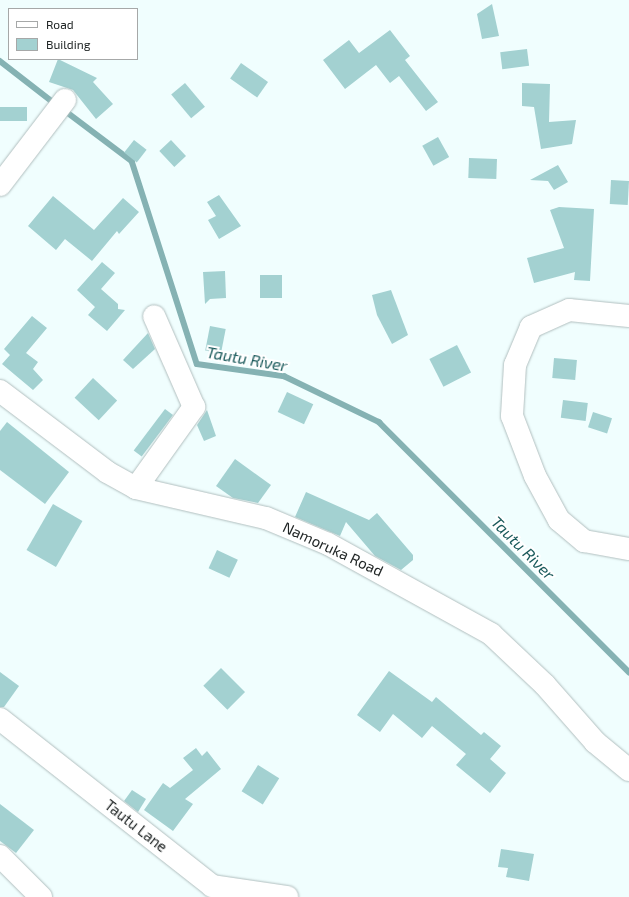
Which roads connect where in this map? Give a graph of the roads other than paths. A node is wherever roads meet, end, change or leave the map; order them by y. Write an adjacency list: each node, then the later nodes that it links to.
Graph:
1 (65, 100): 2 (street)
2 (0, 185)
3 (154, 316): 6 (street)
4 (629, 316): 7 (street)
5 (0, 391): 6 (street, Namoruka Road)
6 (136, 488): 9 (street, Namoruka Road)
7 (629, 549)
8 (0, 719): 12 (street, Tautu Lane)
9 (629, 770)
10 (0, 856): 11 (street)
11 (41, 897)
12 (287, 897)

